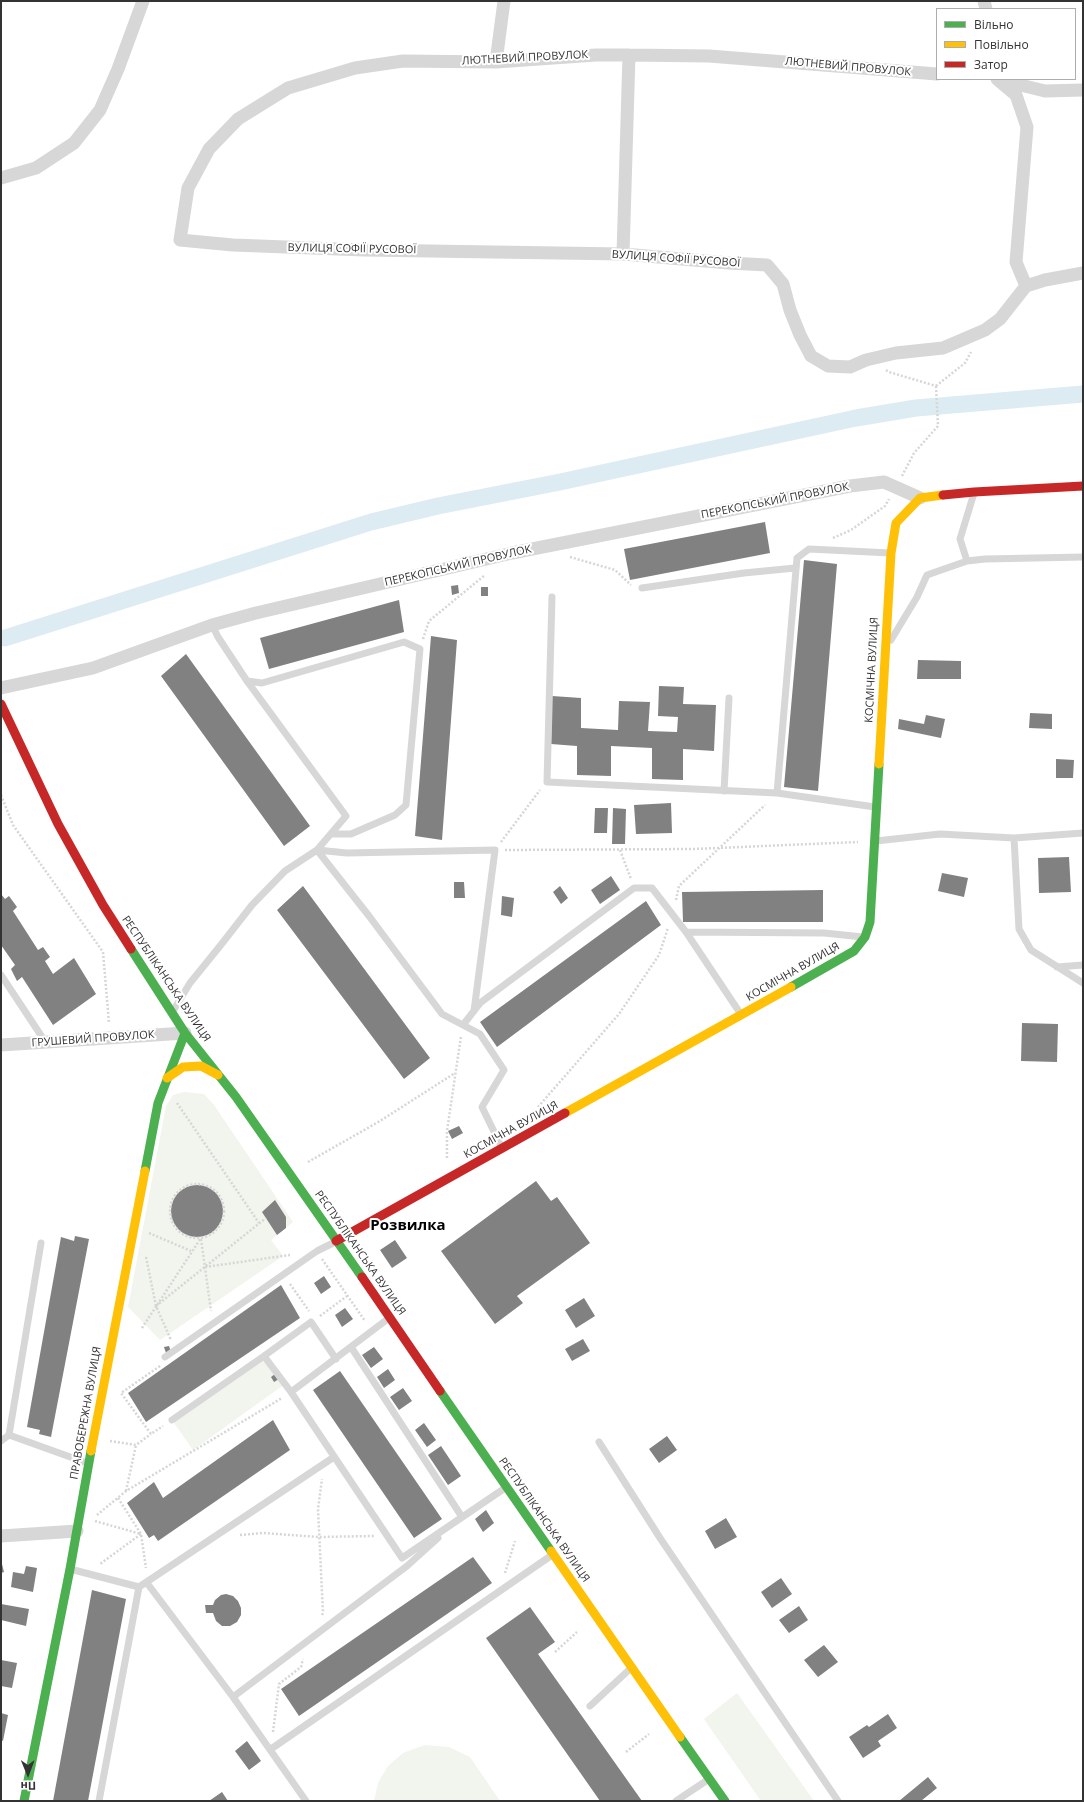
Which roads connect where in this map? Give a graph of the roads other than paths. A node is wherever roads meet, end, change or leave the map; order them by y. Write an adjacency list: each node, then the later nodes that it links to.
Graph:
1 (143, 1): 9 (street)
2 (504, 1): 4 (street)
3 (629, 55): 4 (street, ЛЮТНЕВИЙ ПРОВУЛОК); 5 (street, ЛЮТНЕВИЙ ПРОВУЛОК); 11 (street)
4 (496, 62): 10 (street, ЛЮТНЕВИЙ ПРОВУЛОК)
5 (936, 74)
6 (998, 80): 13 (street)
7 (1001, 80): 8 (street)
8 (1083, 90)
9 (1, 178)
10 (180, 240): 11 (street, ВУЛИЦЯ СОФІЇ РУСОВОЇ)
11 (623, 254): 13 (street, ВУЛИЦЯ СОФІЇ РУСОВОЇ)
12 (1083, 273): 13 (street)
13 (1026, 286)
14 (1083, 486): 15 (street)
15 (974, 492): 16 (street); 19 (lane)
16 (920, 498): 17 (street, КОСМІЧНА ВУЛИЦЯ); 23 (street, ПЕРЕКОПСЬКИЙ ПРОВУЛОК)
17 (891, 553): 20 (lane); 24 (street, КОСМІЧНА ВУЛИЦЯ)
18 (1083, 557): 19 (lane)
19 (967, 561): 24 (lane)
20 (795, 568): 21 (lane); 30 (lane)
21 (642, 588)
22 (552, 597): 29 (lane)
23 (212, 625): 25 (lane); 26 (street, ПЕРЕКОПСЬКИЙ ПРОВУЛОК)
24 (885, 651): 31 (street, КОСМІЧНА ВУЛИЦЯ)
25 (247, 681): 33 (lane); 33 (lane)
26 (1, 688)
27 (729, 698): 29 (lane)
28 (1, 704): 44 (street, РЕСПУБЛІКАНСЬКА ВУЛИЦЯ)
29 (724, 791): 30 (lane)
30 (777, 793): 31 (lane)
31 (875, 807): 35 (street, КОСМІЧНА ВУЛИЦЯ)
32 (1083, 833): 34 (lane)
33 (332, 834): 36 (lane)
34 (1014, 838): 35 (lane); 40 (lane)
35 (874, 842): 38 (street, КОСМІЧНА ВУЛИЦЯ)
36 (317, 850): 43 (lane); 44 (lane); 46 (lane)
37 (686, 932): 38 (lane); 43 (lane); 45 (lane)
38 (865, 937): 45 (street, КОСМІЧНА ВУЛИЦЯ)
39 (1083, 965): 40 (lane)
40 (1057, 967): 42 (lane)
41 (1, 975): 48 (lane)
42 (1083, 983)
43 (474, 1011): 46 (lane)
44 (172, 1013): 47 (street, РЕСПУБЛІКАНСЬКА ВУЛИЦЯ)
45 (742, 1015): 52 (street, КОСМІЧНА ВУЛИЦЯ)
46 (463, 1025): 52 (lane)
47 (185, 1033): 48 (street, ГРУШЕВИЙ ПРОВУЛОК); 50 (street, РЕСПУБЛІКАНСЬКА ВУЛИЦЯ); 51 (street, ПРАВОБЕРЕЖНА ВУЛИЦЯ)
48 (46, 1043): 49 (street, ГРУШЕВИЙ ПРОВУЛОК)
49 (1, 1045)
50 (219, 1076): 51 (street); 53 (street, РЕСПУБЛІКАНСЬКА ВУЛИЦЯ)
51 (167, 1078): 66 (street, ПРАВОБЕРЕЖНА ВУЛИЦЯ)
52 (502, 1148): 53 (street, КОСМІЧНА ВУЛИЦЯ)
53 (336, 1242): 55 (street, РЕСПУБЛІКАНСЬКА ВУЛИЦЯ); 59 (lane)
54 (41, 1243): 62 (lane)
55 (390, 1318): 56 (lane); 67 (street, РЕСПУБЛІКАНСЬКА ВУЛИЦЯ)
56 (351, 1347): 58 (lane); 68 (lane)
57 (264, 1356): 58 (lane); 60 (lane); 61 (lane)
58 (336, 1359): 60 (lane)
59 (165, 1360)
60 (291, 1392): 65 (lane)
61 (172, 1420)
62 (9, 1435): 63 (lane); 66 (lane)
63 (1, 1441)
64 (599, 1442): 85 (lane)
65 (334, 1457): 68 (lane); 73 (lane)
66 (89, 1464): 69 (street, ПРАВОБЕРЕЖНА ВУЛИЦЯ)
67 (506, 1487): 68 (lane); 71 (street, РЕСПУБЛІКАНСЬКА ВУЛИЦЯ)
68 (460, 1519): 76 (lane)
69 (77, 1532): 70 (street); 72 (street, ПРАВОБЕРЕЖНА ВУЛИЦЯ)
70 (1, 1536)
71 (553, 1555): 75 (street, РЕСПУБЛІКАНСЬКА ВУЛИЦЯ); 78 (lane)
72 (70, 1569): 74 (lane); 80 (street, ПРАВОБЕРЕЖНА ВУЛИЦЯ)
73 (147, 1583): 74 (lane); 76 (lane)
74 (139, 1587): 81 (lane)
75 (632, 1668): 77 (lane); 79 (street, РЕСПУБЛІКАНСЬКА ВУЛИЦЯ)
76 (233, 1697): 78 (lane)
77 (590, 1706)
78 (271, 1749): 82 (lane)
79 (710, 1779): 83 (lane); 84 (street, РЕСПУБЛІКАНСЬКА ВУЛИЦЯ)
80 (24, 1801)
81 (99, 1801)
82 (306, 1801)
83 (676, 1801)
84 (725, 1801)
85 (838, 1801)

